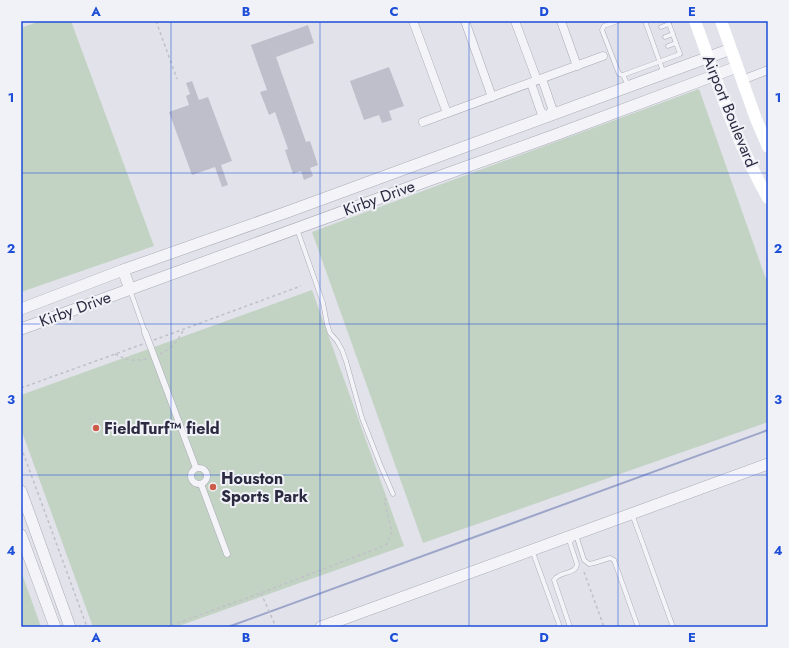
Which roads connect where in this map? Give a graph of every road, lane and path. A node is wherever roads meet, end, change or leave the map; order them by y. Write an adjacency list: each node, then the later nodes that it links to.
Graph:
1 (156, 21): 32 (path)
2 (413, 21): 37 (street)
3 (465, 21): 36 (street)
4 (515, 21): 34 (street)
5 (561, 21): 26 (street)
6 (618, 21): 30 (lane)
7 (695, 21): 24 (main road, Airport Boulevard)
8 (721, 21): 21 (main road, Airport Boulevard)
9 (647, 22): 13 (lane)
10 (669, 22): 11 (lane); 14 (lane)
11 (661, 27)
12 (654, 29): 13 (lane)
13 (649, 31): 17 (lane)
14 (673, 34): 15 (lane); 18 (lane)
15 (665, 37)
16 (657, 39): 17 (lane)
17 (652, 41): 22 (lane)
18 (676, 43): 19 (lane); 25 (lane)
19 (668, 46)
20 (660, 48): 22 (lane)
21 (731, 49): 24 (street, Kirby Drive); 27 (main road, Airport Boulevard)
22 (655, 50): 25 (lane)
23 (603, 56): 26 (street)
24 (708, 58): 29 (street, Kirby Drive); 31 (main road, Airport Boulevard)
25 (659, 61): 29 (lane); 30 (lane)
26 (577, 66): 34 (street)
27 (737, 67): 31 (street, Kirby Drive); 33 (main road, Airport Boulevard)
28 (768, 70): 33 (street)
29 (664, 74): 35 (street, Kirby Drive)
30 (623, 75): 35 (lane)
31 (714, 75): 40 (street, Kirby Drive); 44 (main road, Airport Boulevard)
32 (177, 79)
33 (742, 80): 41 (main road, Airport Boulevard)
34 (537, 81): 36 (street); 38 (street); 38 (street)
35 (629, 87): 38 (street, Kirby Drive)
36 (492, 97): 37 (street)
37 (447, 113): 39 (street)
38 (549, 117): 40 (street); 42 (street, Kirby Drive)
39 (422, 122)
40 (555, 135): 43 (street, Kirby Drive)
41 (768, 147)
42 (417, 165): 43 (street); 45 (street, Kirby Drive)
43 (424, 182): 46 (street, Kirby Drive)
44 (768, 197)
45 (290, 211): 46 (street); 47 (street, Kirby Drive)
46 (297, 228): 49 (street, Kirby Drive); 61 (lane)
47 (123, 270): 49 (street); 50 (street, Kirby Drive)
48 (301, 286): 53 (path)
49 (130, 289): 51 (street, Kirby Drive); 52 (lane)
50 (21, 309)
51 (21, 329)
52 (145, 332): 53 (street)
53 (149, 342): 54 (path); 57 (street)
54 (21, 388)
55 (21, 447): 59 (path)
56 (768, 464): 62 (street)
57 (196, 468): 58 (street); 58 (street)
58 (201, 484): 67 (street)
59 (36, 490): 60 (path); 72 (path)
60 (26, 491): 63 (street)
61 (393, 494): 69 (path)
62 (632, 514): 64 (street); 80 (lane)
63 (37, 535): 65 (street); 71 (street)
64 (572, 537): 66 (street); 77 (lane); 79 (lane)
65 (22, 538): 70 (street)
66 (532, 550): 75 (street); 76 (lane)
67 (227, 554)
68 (584, 572): 78 (path)
69 (261, 593): 73 (path); 74 (path)
70 (55, 627)
71 (70, 627)
72 (87, 627)
73 (166, 627)
74 (276, 627)
75 (321, 627)
76 (560, 627)
77 (570, 627)
78 (604, 627)
79 (638, 627)
80 (672, 627)

